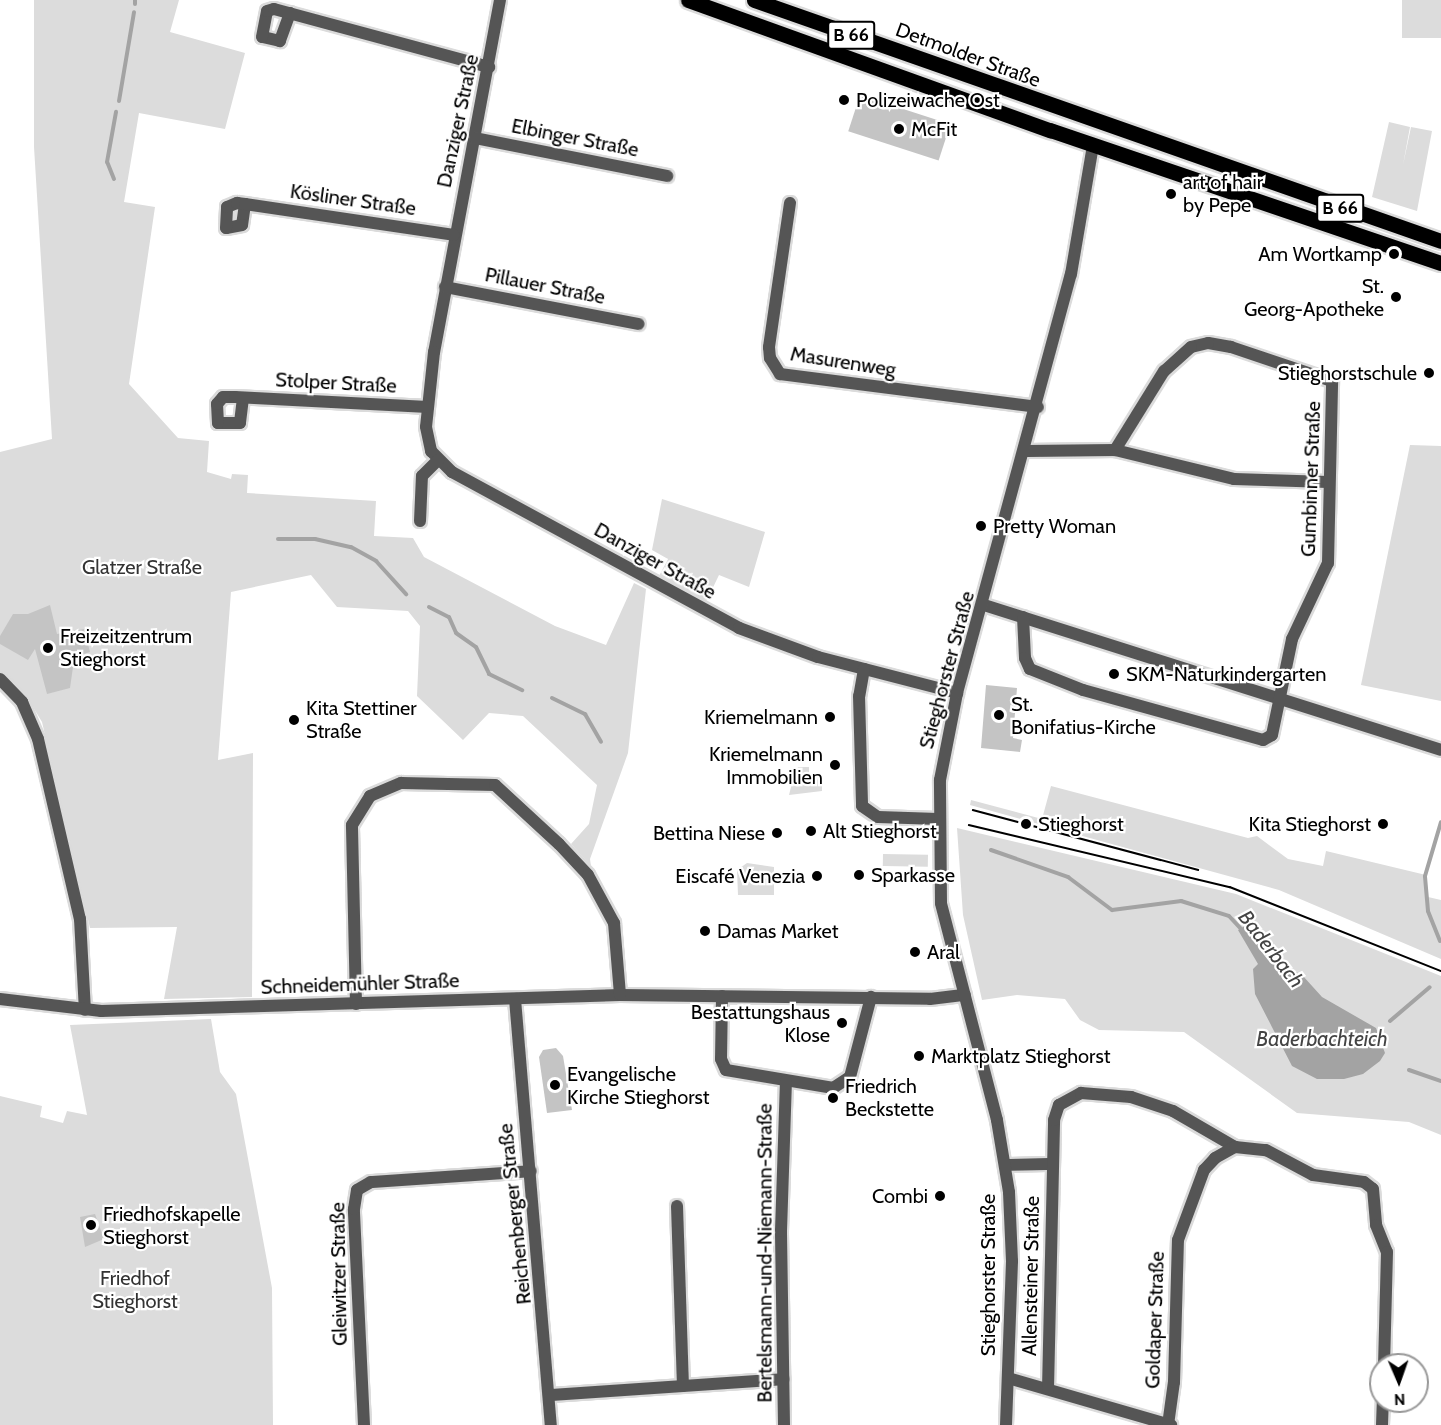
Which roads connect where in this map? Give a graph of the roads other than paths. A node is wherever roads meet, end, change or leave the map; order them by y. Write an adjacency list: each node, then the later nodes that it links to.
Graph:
1 (500, 0): 5 (street, Danziger Straße)
2 (688, 0): 7 (main road, B 66)
3 (754, 0): 6 (main road, Detmolder Straße / B 66)
4 (290, 14): 5 (street)
5 (489, 67): 9 (street, Danziger Straße)
6 (949, 70): 7 (main road); 8 (main road, Detmolder Straße / B 66)
7 (942, 91): 10 (main road, B 66)
8 (1100, 124): 10 (main road); 15 (main road, Detmolder Straße / B 66)
9 (475, 138): 11 (street, Elbinger Straße); 14 (street, Danziger Straße)
10 (1093, 145): 16 (main road, B 66); 21 (street, Stieghorster Straße)
11 (667, 176)
12 (790, 202): 21 (street, Masurenweg)
13 (245, 204): 14 (street, Kösliner Straße)
14 (454, 235): 17 (street, Danziger Straße)
15 (1441, 241)
16 (1441, 263)
17 (445, 287): 18 (street, Pillauer Straße); 20 (street, Danziger Straße)
18 (639, 324)
19 (243, 398): 20 (street, Stolper Straße)
20 (428, 407): 24 (street, Danziger Straße)
21 (1038, 407): 23 (street, Stieghorster Straße)
22 (1115, 450): 23 (street); 25 (street); 25 (street, Gumbinner Straße)
23 (1027, 451): 27 (street, Stieghorster Straße)
24 (438, 460): 26 (street); 29 (street, Danziger Straße)
25 (1328, 482): 32 (street, Gumbinner Straße)
26 (420, 521)
27 (984, 605): 28 (street); 31 (street, Stieghorster Straße)
28 (1023, 617): 32 (street); 32 (street, Gumbinner Straße)
29 (864, 669): 31 (street, Danziger Straße); 34 (street)
30 (0, 679): 42 (street)
31 (957, 693): 34 (street, Stieghorster Straße)
32 (1279, 702): 33 (street)
33 (1441, 750)
34 (938, 819): 35 (street, Stieghorster Straße)
35 (965, 994): 38 (street, Schneidemühler Straße); 47 (street, Stieghorster Straße)
36 (620, 995): 37 (street, Schneidemühler Straße); 40 (street, Schneidemühler Straße); 41 (street)
37 (722, 996): 38 (street, Schneidemühler Straße); 43 (street)
38 (871, 998): 43 (street)
39 (0, 999): 42 (street, Schneidemühler Straße)
40 (515, 999): 41 (street, Schneidemühler Straße); 49 (street, Reichenberger Straße)
41 (356, 1004): 42 (street, Schneidemühler Straße)
42 (85, 1010)
43 (786, 1081): 53 (street, Bertelsmann-und-Niemann-Straße)
44 (1203, 1130): 45 (street, Allensteiner Straße); 46 (street); 48 (street, Allensteiner Straße)
45 (1235, 1148): 46 (street); 51 (street, Allensteiner Straße)
46 (1209, 1162): 61 (street, Goldaper Straße)
47 (1005, 1164): 48 (street); 52 (street, Stieghorster Straße)
48 (1053, 1164): 55 (street, Allensteiner Straße)
49 (531, 1171): 56 (street, Reichenberger Straße); 57 (street, Gleiwitzer Straße)
50 (677, 1206): 54 (street)
51 (1384, 1353)
52 (1008, 1378): 55 (street); 60 (street, Stieghorster Straße)
53 (783, 1379): 54 (street); 59 (street, Bertelsmann-und-Niemann-Straße)
54 (683, 1386): 56 (street)
55 (1048, 1389): 61 (street)
56 (550, 1395): 58 (street, Reichenberger Straße)
57 (364, 1425)
58 (552, 1425)
59 (784, 1425)
60 (1006, 1425)
61 (1169, 1425)

